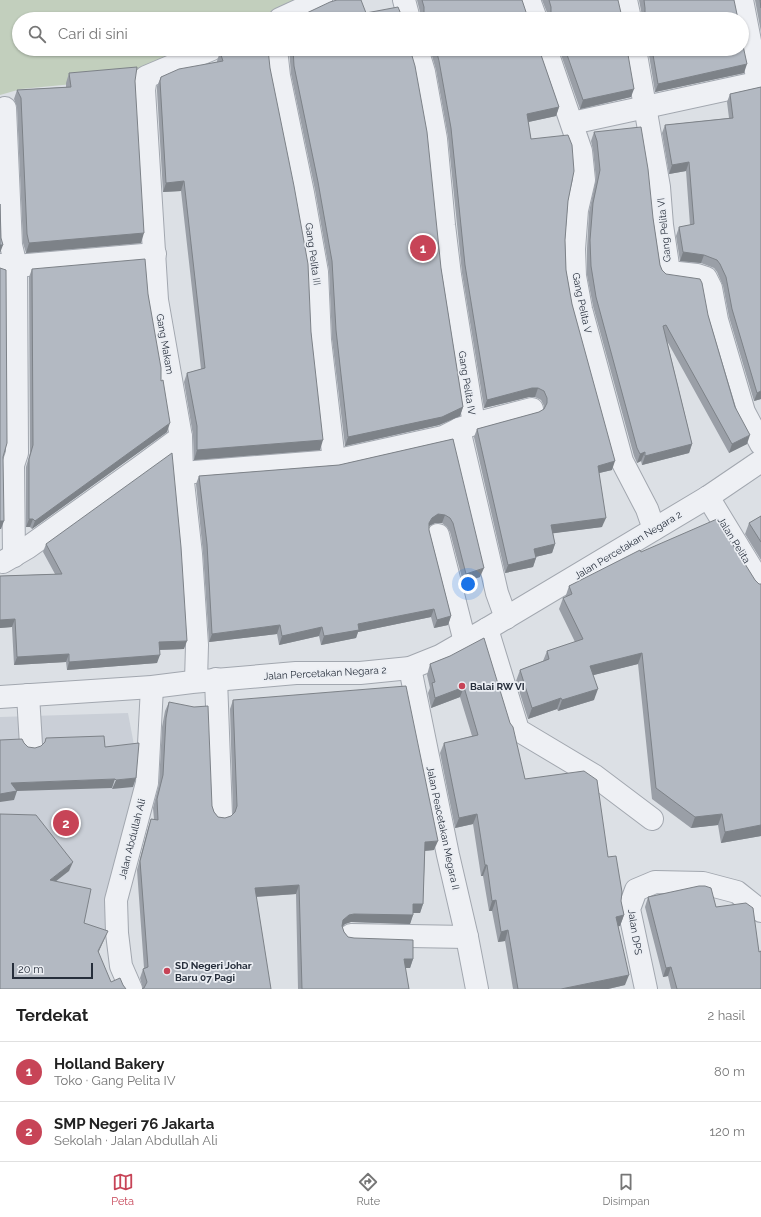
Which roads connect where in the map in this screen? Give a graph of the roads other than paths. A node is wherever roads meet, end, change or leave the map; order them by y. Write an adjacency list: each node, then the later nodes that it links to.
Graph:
1 (321, 0): 6 (street)
2 (404, 0): 7 (street)
3 (529, 0): 8 (street)
4 (626, 0): 9 (street)
5 (742, 0): 10 (street)
6 (295, 12)
7 (407, 12)
8 (533, 12)
9 (629, 12)
10 (744, 12)
11 (749, 34): 17 (street)
12 (196, 56): 21 (street, Gang Makam)
13 (277, 56): 27 (street, Gang Pelita III)
14 (419, 56): 24 (street, Gang Pelita IV)
15 (548, 56): 20 (street, Gang Pelita V)
16 (636, 56): 19 (street, Gang Pelita VI)
17 (759, 82): 19 (street)
18 (5, 108): 22 (street)
19 (646, 108): 20 (street); 26 (street, Gang Pelita VI)
20 (572, 123): 32 (street, Gang Pelita V)
21 (155, 254): 22 (street); 25 (street, Gang Makam)
22 (8, 266): 30 (street)
23 (532, 409): 24 (street)
24 (466, 426): 27 (street); 36 (street, Gang Pelita IV)
25 (180, 437): 29 (street, Gang Makam); 34 (street)
26 (761, 444)
27 (334, 461): 29 (street)
28 (761, 461): 31 (street, Jalan Percetakan Negara 2)
29 (182, 473): 40 (street, Gang Makam)
30 (7, 479): 34 (street)
31 (708, 498): 32 (street, Jalan Percetakan Negara 2); 35 (street, Jalan Pelita)
32 (654, 529): 36 (street, Jalan Percetakan Negara 2)
33 (438, 535): 38 (street)
34 (7, 560)
35 (761, 584)
36 (506, 618): 37 (street, Jalan Percetakan Negara 2)
37 (487, 629): 38 (street, Jalan Percetakan Negara 2); 46 (street)
38 (465, 642): 39 (street, Jalan Percetakan Negara 2)
39 (410, 668): 40 (street, Jalan Percetakan Negara 2); 49 (street, Jalan Peacetakan Megara II)
40 (206, 680): 41 (street, Jalan Percetakan Negara 2); 45 (street, Gang Makam)
41 (152, 686): 42 (street, Jalan Percetakan Negara 2); 50 (street, Jalan Abdullah Ali)
42 (28, 695): 43 (street, Jalan Percetakan Negara 2); 44 (street)
43 (0, 697)
44 (31, 745)
45 (221, 815)
46 (652, 818)
47 (761, 911): 52 (street, Jalan DPS)
48 (351, 935): 49 (street)
49 (467, 937): 51 (street, Jalan Peacetakan Megara II)
50 (131, 989)
51 (477, 989)
52 (646, 989)

